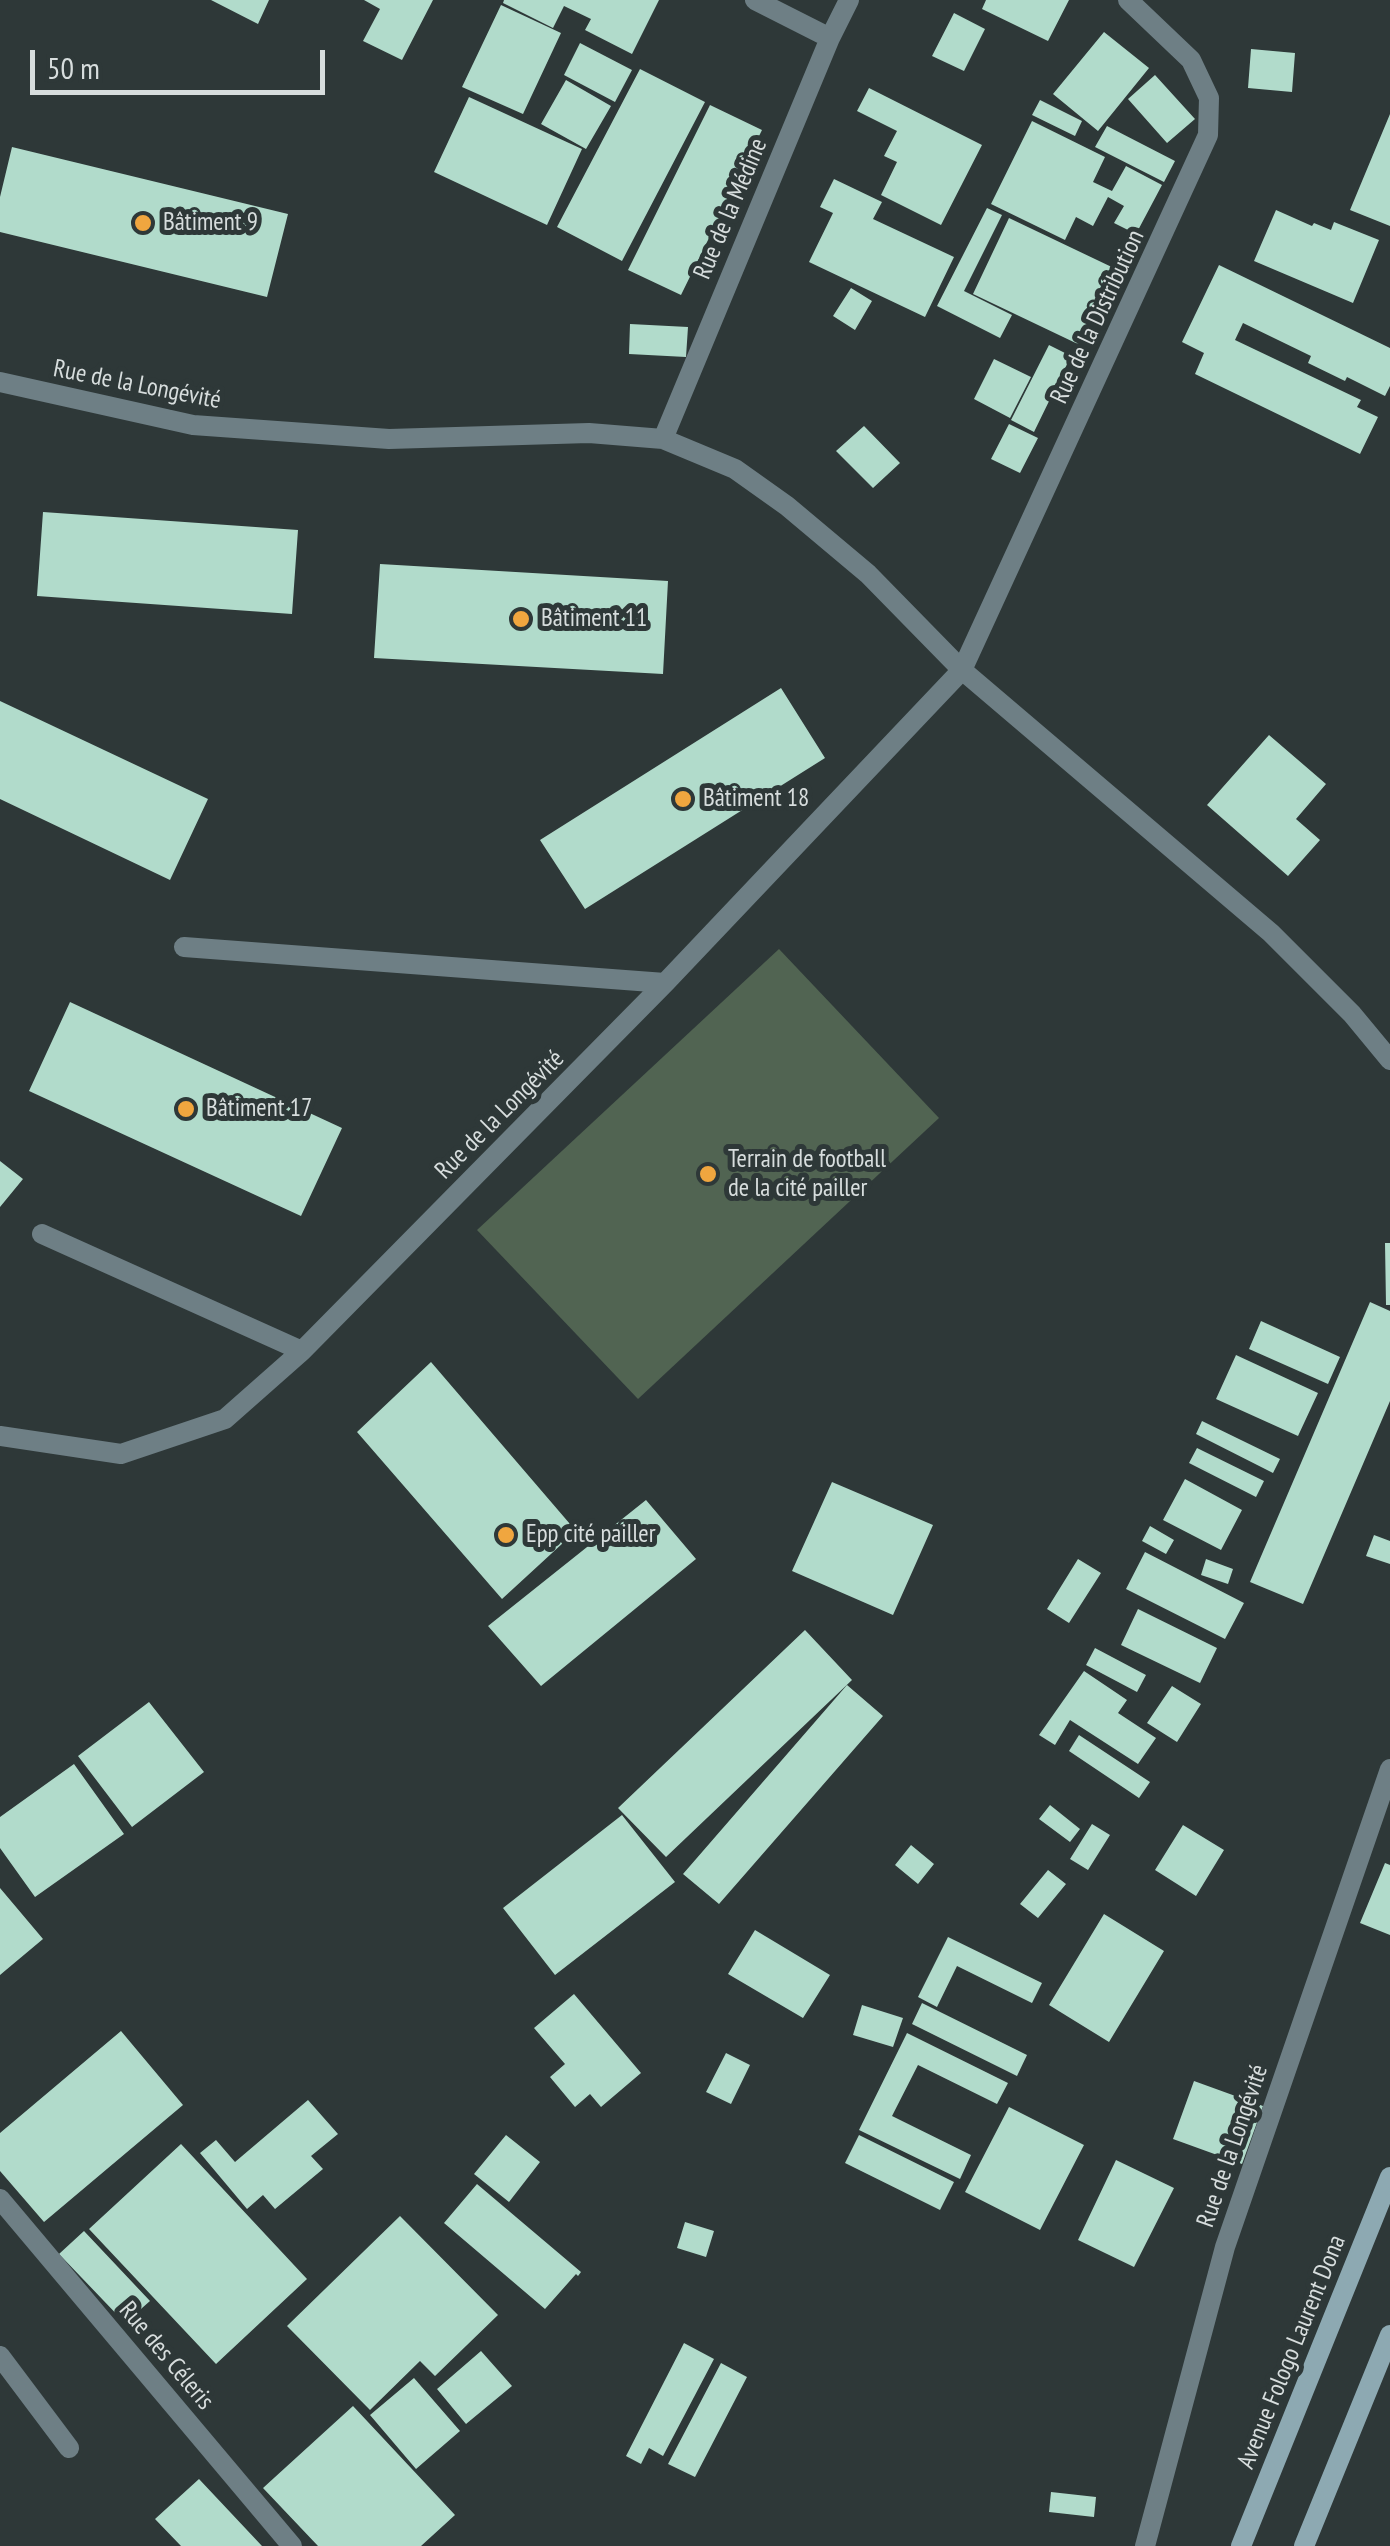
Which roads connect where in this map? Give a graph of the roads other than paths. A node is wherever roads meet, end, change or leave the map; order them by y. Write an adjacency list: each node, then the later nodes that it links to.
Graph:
1 (755, 0): 4 (street)
2 (849, 0): 4 (street, Rue de la Médine)
3 (1128, 0): 7 (street, Rue de la Distribution)
4 (830, 38): 6 (street, Rue de la Médine)
5 (0, 382): 6 (street, Rue de la Longévité)
6 (663, 440): 7 (street, Rue de la Longévité)
7 (962, 670): 9 (street, Rue de la Longévité); 10 (street, Rue de la Longévité)
8 (184, 948): 9 (street)
9 (665, 984): 12 (street, Rue de la Longévité)
10 (1390, 1060)
11 (42, 1234): 12 (street)
12 (302, 1351): 13 (street, Rue de la Longévité)
13 (0, 1436)
14 (1390, 1769): 21 (street, Rue de la Longévité)
15 (1390, 2176): 22 (main road, Avenue Fologo Laurent Dona)
16 (0, 2198): 20 (street, Rue des Céleris)
17 (1390, 2335): 23 (main road)
18 (0, 2356): 19 (street)
19 (69, 2448)
20 (292, 2546)
21 (1145, 2546)
22 (1240, 2546)
23 (1304, 2546)

